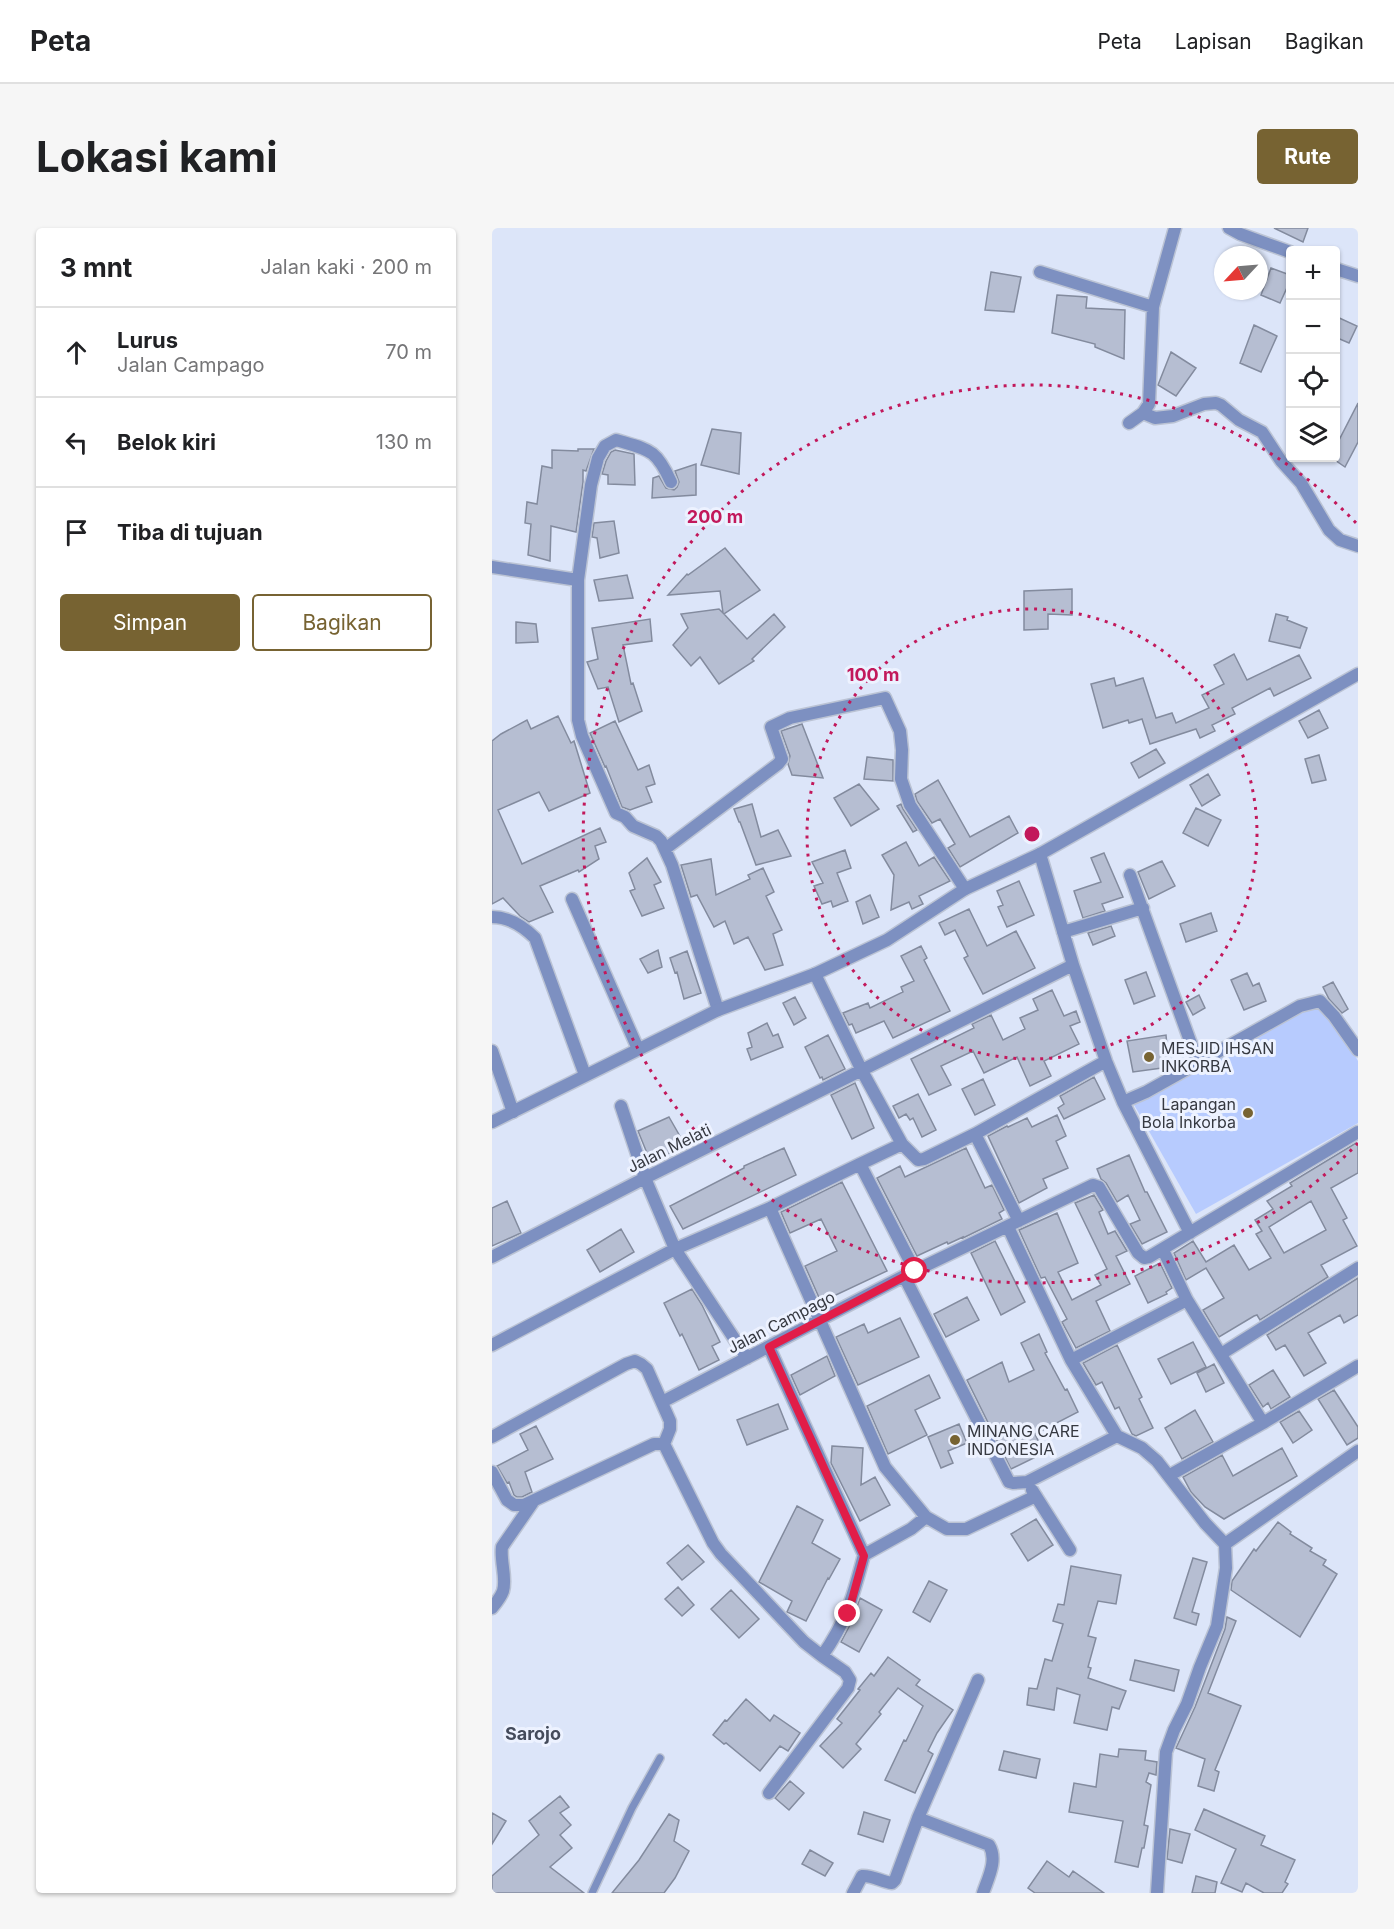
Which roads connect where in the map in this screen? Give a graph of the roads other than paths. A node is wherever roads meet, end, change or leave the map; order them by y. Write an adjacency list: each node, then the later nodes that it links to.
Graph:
1 (1175, 228): 7 (street)
2 (1229, 228): 3 (street)
3 (1286, 251)
4 (1340, 271): 6 (street)
5 (1040, 272): 7 (street)
6 (1358, 276)
7 (1153, 307): 8 (street)
8 (1143, 413): 9 (street); 11 (street)
9 (1130, 423)
10 (671, 482): 13 (street)
11 (1358, 546)
12 (492, 567): 13 (street)
13 (578, 580): 15 (street)
14 (1358, 674): 16 (street)
15 (665, 849): 18 (street); 25 (street)
16 (1040, 854): 18 (street); 22 (street)
17 (1130, 875): 20 (street)
18 (965, 889): 24 (street)
19 (572, 899): 26 (street)
20 (1143, 908): 22 (street); 30 (street)
21 (492, 917): 32 (street)
22 (1063, 932): 23 (street)
23 (1073, 965): 29 (street); 31 (street, Jalan Melati)
24 (815, 974): 25 (street); 31 (street)
25 (718, 1010): 26 (street)
26 (638, 1049): 32 (street)
27 (1358, 1050): 30 (street)
28 (492, 1051): 35 (street)
29 (1106, 1061): 33 (street); 38 (street)
30 (1198, 1063): 33 (street)
31 (862, 1071): 39 (street); 41 (street, Jalan Melati)
32 (585, 1075): 35 (street)
33 (1123, 1102): 44 (street)
34 (621, 1106): 41 (street)
35 (513, 1112): 36 (street)
36 (492, 1122)
37 (1358, 1132): 44 (street)
38 (975, 1134): 39 (street); 43 (street)
39 (902, 1144): 40 (street)
40 (860, 1164): 42 (street); 49 (street)
41 (645, 1178): 45 (street); 47 (street, Jalan Melati)
42 (770, 1208): 45 (street); 51 (street)
43 (1013, 1224): 46 (street, Jalan Campago); 49 (street, Jalan Campago); 56 (street)
44 (1190, 1233): 46 (street)
45 (675, 1249): 52 (street); 55 (street)
46 (1162, 1250): 50 (street)
47 (492, 1257)
48 (1358, 1268): 54 (street)
49 (910, 1274): 51 (street, Jalan Campago); 66 (street)
50 (1187, 1300): 54 (street); 56 (street)
51 (819, 1321): 53 (street, Jalan Campago); 70 (street)
52 (492, 1345)
53 (769, 1347): 55 (street, Jalan Campago); 73 (street)
54 (1221, 1354): 59 (street)
55 (747, 1358): 58 (street, Jalan Campago)
56 (1071, 1360): 60 (street)
57 (1358, 1366): 59 (street)
58 (662, 1402): 61 (street); 62 (street)
59 (1263, 1423): 65 (street)
60 (1117, 1436): 65 (street); 66 (street)
61 (492, 1437)
62 (663, 1444): 69 (street); 75 (street)
63 (1358, 1451): 71 (street)
64 (492, 1472): 67 (street)
65 (1170, 1475): 71 (street)
66 (1027, 1482): 68 (street)
67 (495, 1487): 69 (street)
68 (1036, 1496): 70 (street); 72 (street)
69 (533, 1502): 74 (street)
70 (926, 1517): 73 (street)
71 (1225, 1544): 83 (street)
72 (1070, 1550)
73 (864, 1556): 75 (street)
74 (492, 1608)
75 (822, 1656): 78 (street)
76 (978, 1680): 79 (street)
77 (660, 1758): 80 (lane)
78 (769, 1793)
79 (918, 1818): 81 (street); 82 (street)
80 (592, 1893)
81 (853, 1893)
82 (983, 1893)
83 (1157, 1893)

